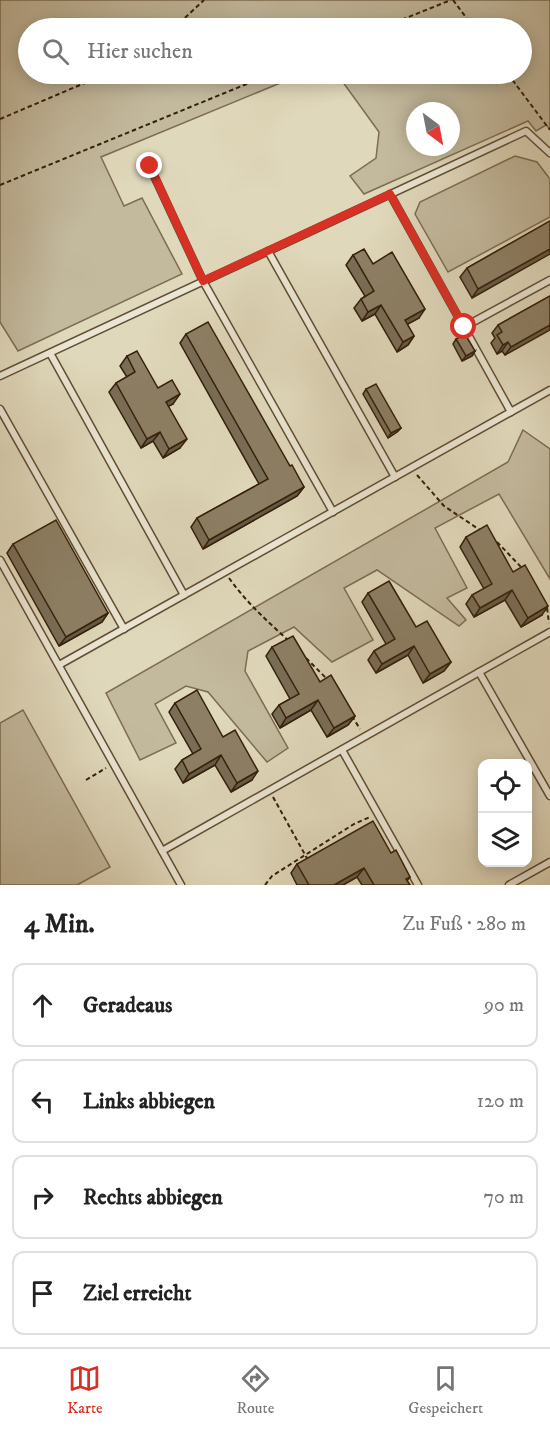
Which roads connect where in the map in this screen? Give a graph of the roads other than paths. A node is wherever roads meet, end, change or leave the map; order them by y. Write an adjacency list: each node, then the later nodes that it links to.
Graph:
1 (550, 153): 3 (lane)
2 (150, 166): 6 (lane)
3 (390, 194): 4 (lane); 7 (lane)
4 (268, 251): 6 (lane); 13 (lane)
5 (550, 280): 7 (lane)
6 (203, 281): 8 (lane); 14 (lane)
7 (464, 327): 12 (lane)
8 (50, 353): 9 (lane); 16 (lane)
9 (0, 376)
10 (550, 390): 12 (lane)
11 (0, 409): 17 (lane)
12 (511, 412): 13 (lane)
13 (395, 477): 14 (lane)
14 (333, 512): 16 (lane)
15 (0, 560): 19 (lane)
16 (184, 595): 17 (lane)
17 (124, 628): 19 (lane)
18 (550, 632): 20 (lane)
19 (59, 665): 23 (lane)
20 (479, 672): 21 (lane); 22 (lane)
21 (342, 750): 23 (lane); 26 (lane)
22 (550, 796)
23 (162, 851): 25 (lane)
24 (550, 862): 27 (lane)
25 (181, 885)
26 (418, 885)
27 (509, 885)

